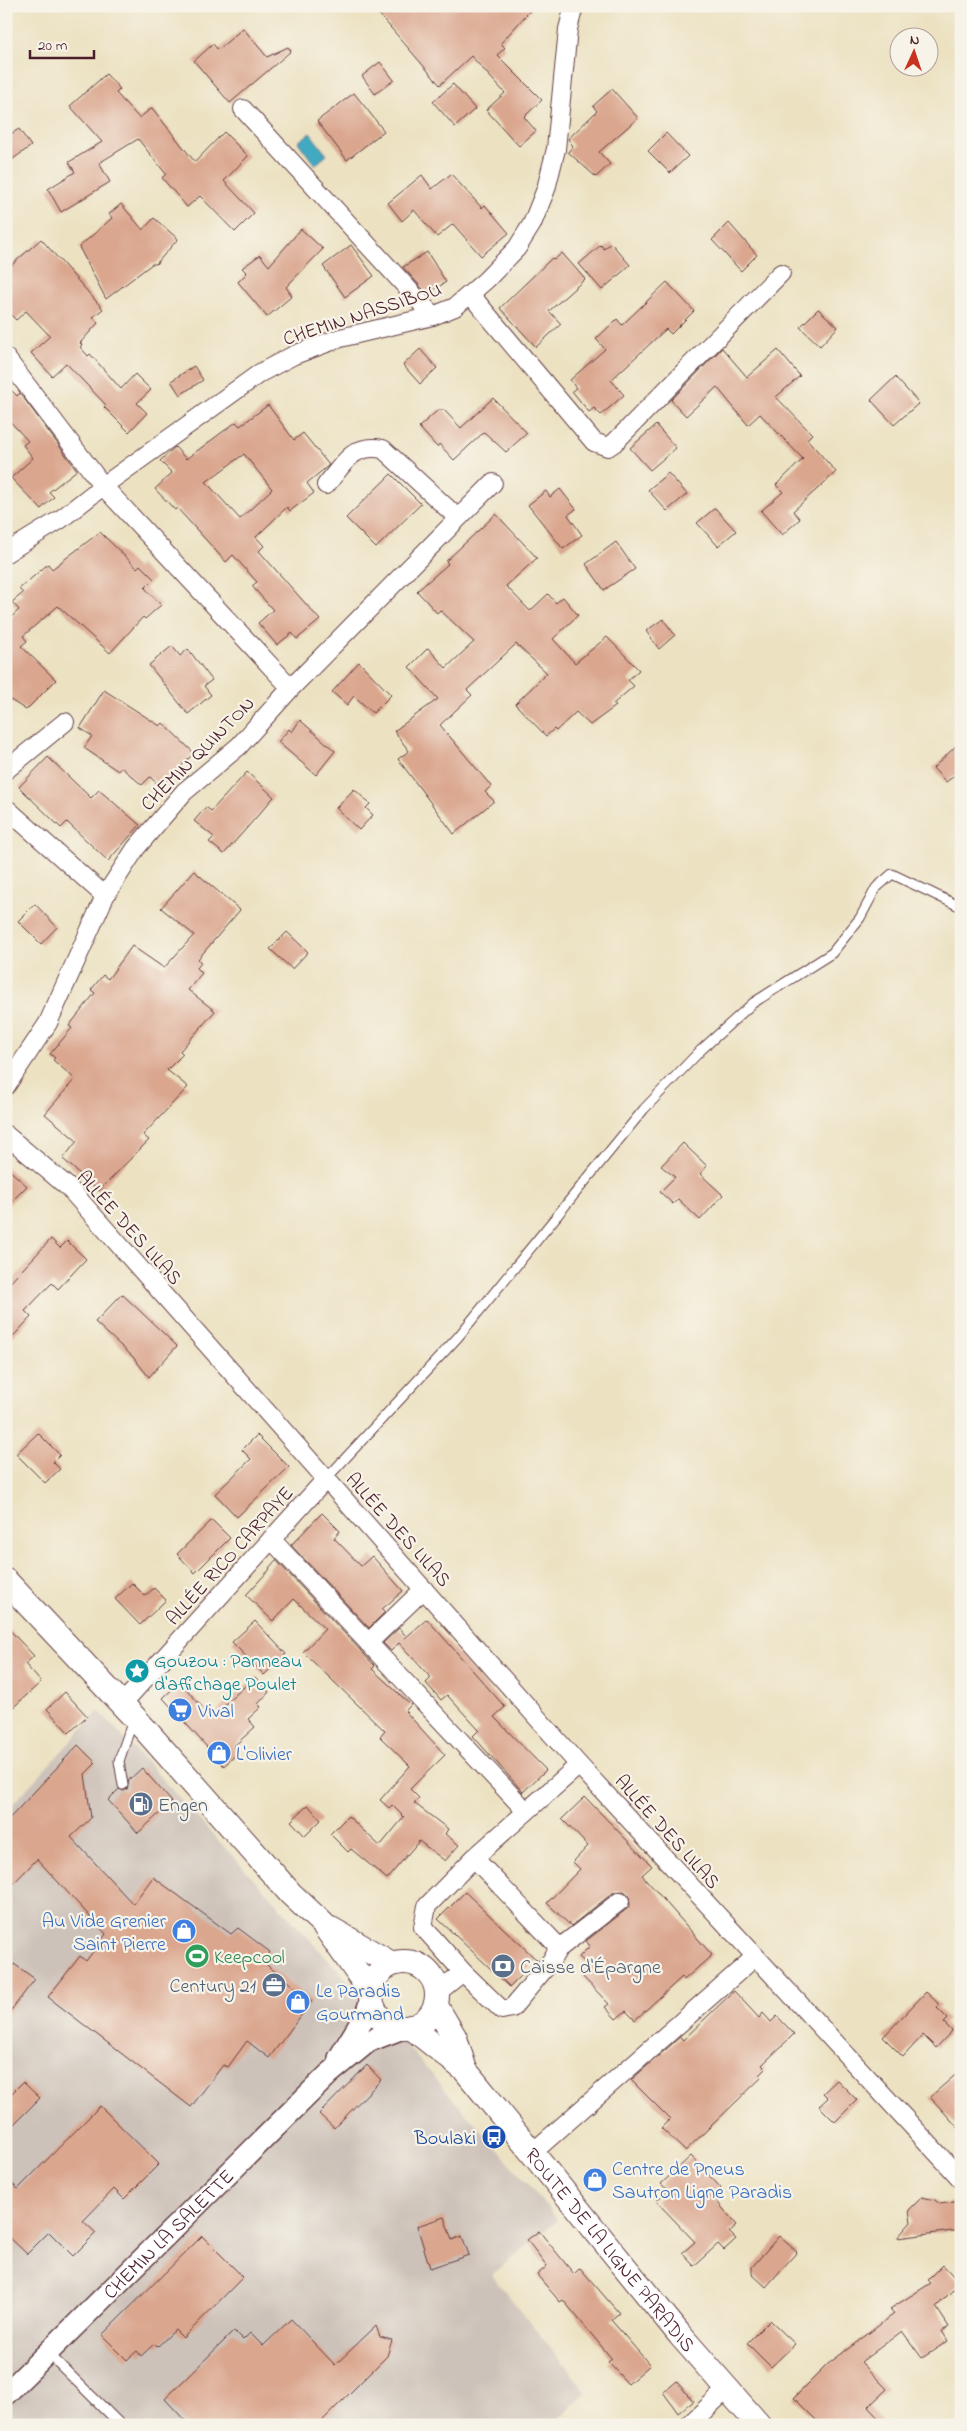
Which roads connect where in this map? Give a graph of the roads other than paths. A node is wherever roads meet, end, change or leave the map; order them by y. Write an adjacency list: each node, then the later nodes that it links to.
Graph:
1 (574, 6): 4 (street, CHEMIN NASSIBOU)
2 (243, 109): 5 (street)
3 (781, 273): 4 (street)
4 (470, 294): 5 (street, CHEMIN NASSIBOU)
5 (434, 316): 9 (street, CHEMIN NASSIBOU)
6 (6, 358): 9 (street)
7 (493, 483): 10 (street, CHEMIN QUINTON)
8 (326, 485): 10 (street)
9 (103, 486): 11 (street, CHEMIN NASSIBOU); 12 (street)
10 (458, 518): 12 (street, CHEMIN QUINTON)
11 (6, 553)
12 (291, 688): 16 (street, CHEMIN QUINTON)
13 (65, 722): 14 (street)
14 (6, 770)
15 (6, 808): 16 (street)
16 (105, 896): 18 (street, CHEMIN QUINTON)
17 (961, 908): 20 (lane)
18 (6, 1086)
19 (6, 1135): 20 (street, ALLÉE DES LILAS)
20 (326, 1479): 21 (street, ALLÉE RICO CARPAYE); 23 (street, ALLÉE DES LILAS)
21 (271, 1539): 24 (street); 25 (street, ALLÉE RICO CARPAYE)
22 (6, 1581): 25 (main road)
23 (424, 1589): 24 (street); 26 (street, ALLÉE DES LILAS)
24 (368, 1643): 28 (street)
25 (128, 1710): 27 (lane); 31 (main road)
26 (579, 1765): 28 (street); 33 (street, ALLÉE DES LILAS)
27 (123, 1785)
28 (526, 1811): 29 (street)
29 (474, 1858): 32 (street); 35 (street)
30 (620, 1901): 32 (street)
31 (323, 1924): 34 (main road); 36 (main road)
32 (558, 1949): 35 (street)
33 (755, 1957): 41 (street); 42 (street, ALLÉE DES LILAS)
34 (392, 1964): 36 (main road); 37 (main road)
35 (463, 1972): 37 (street)
36 (371, 1996): 38 (main road); 40 (street, CHEMIN LA SALETTE)
37 (437, 1999): 38 (main road); 39 (main road, ROUTE DE LA LIGNE PARADIS)
38 (407, 2028): 39 (main road, ROUTE DE LA LIGNE PARADIS); 40 (street, CHEMIN LA SALETTE)
39 (465, 2070): 41 (main road, ROUTE DE LA LIGNE PARADIS)
40 (329, 2074): 43 (street, CHEMIN LA SALETTE)
41 (532, 2153): 44 (main road, ROUTE DE LA LIGNE PARADIS)
42 (961, 2179)
43 (48, 2353): 45 (street, CHEMIN LA SALETTE); 46 (lane)
44 (728, 2388): 47 (street); 48 (main road, ROUTE DE LA LIGNE PARADIS)
45 (6, 2394)
46 (122, 2425)
47 (689, 2425)
48 (759, 2425)

